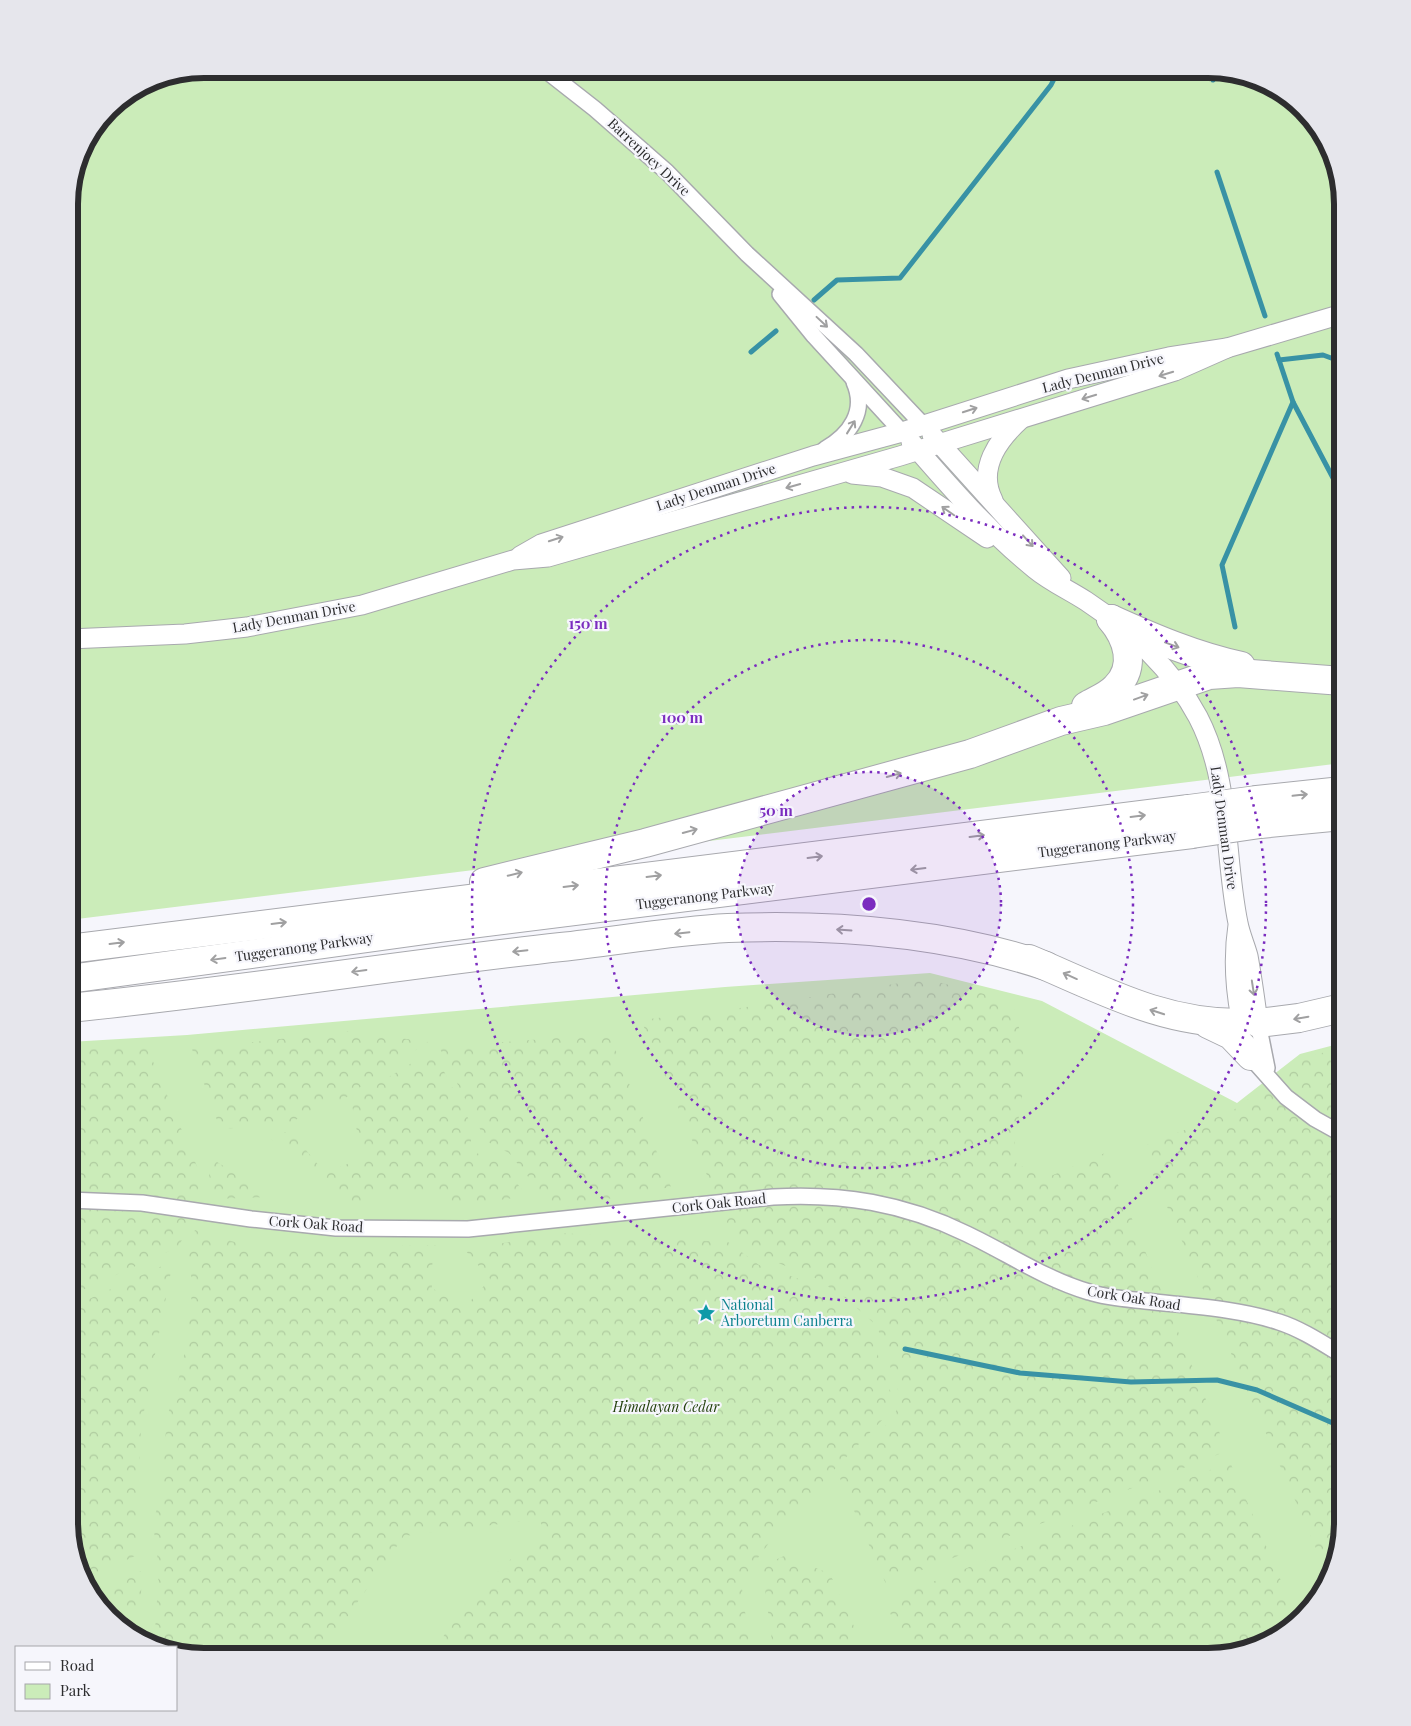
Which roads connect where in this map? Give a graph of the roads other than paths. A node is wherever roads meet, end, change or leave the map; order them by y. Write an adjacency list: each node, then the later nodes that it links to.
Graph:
1 (555, 78): 2 (street, Barrenjoey Drive)
2 (748, 254): 5 (street, Barrenjoey Drive); 7 (street, Barrenjoey Drive, one-way to 7)
3 (1334, 316): 4 (street, Lady Denman Drive)
4 (1227, 348): 6 (street, Lady Denman Drive, one-way to 6); 7 (street, Lady Denman Drive, one-way to 4)
5 (849, 375): 8 (street, Barrenjoey Drive); 11 (street, one-way to 5)
6 (1023, 417): 9 (street, Lady Denman Drive); 13 (street)
7 (924, 426): 8 (street, Lady Denman Drive); 9 (street, Lady Denman Drive)
8 (902, 432): 10 (street, Barrenjoey Drive); 11 (street, Lady Denman Drive)
9 (939, 443): 10 (street, Lady Denman Drive); 13 (street, Lady Denman Drive)
10 (918, 450): 12 (street, Lady Denman Drive); 15 (street, Lady Denman Drive)
11 (813, 456): 14 (street, Lady Denman Drive, one-way to 11)
12 (840, 473): 14 (street, Lady Denman Drive, one-way to 14); 15 (street, one-way to 12)
13 (996, 505): 16 (street, Lady Denman Drive, one-way to 16)
14 (513, 560): 18 (street, Lady Denman Drive)
15 (1046, 578): 16 (street, Lady Denman Drive)
16 (1086, 601): 17 (street, Lady Denman Drive)
17 (1111, 619): 19 (highway, one-way to 19); 21 (street, Lady Denman Drive); 22 (highway)
18 (78, 639)
19 (1291, 677): 20 (highway); 21 (highway)
20 (1334, 680)
21 (1177, 685): 22 (highway, one-way to 21); 35 (street, Lady Denman Drive)
22 (1061, 721): 27 (highway, one-way to 22)
23 (1334, 793): 24 (highway, Tuggeranong Parkway, one-way to 23)
24 (1258, 812): 25 (highway, Tuggeranong Parkway); 26 (highway, Tuggeranong Parkway, bridge)
25 (1334, 816)
26 (1191, 821): 27 (highway, Tuggeranong Parkway, one-way to 26); 28 (highway, Tuggeranong Parkway, one-way to 28)
27 (332, 916): 29 (highway, Tuggeranong Parkway, one-way to 27)
28 (440, 928): 30 (highway); 31 (highway, Tuggeranong Parkway, one-way to 31)
29 (78, 948)
30 (1046, 966): 32 (highway, one-way to 32); 34 (highway, one-way to 30)
31 (78, 978)
32 (78, 1007)
33 (1334, 1010): 35 (highway, one-way to 35)
34 (1204, 1023): 35 (highway); 36 (highway)
35 (1250, 1023): 36 (street); 37 (street)
36 (1251, 1056): 37 (street)
37 (1270, 1076): 38 (street)
38 (1334, 1129)
39 (78, 1200): 40 (street, Cork Oak Road)
40 (1334, 1351)

